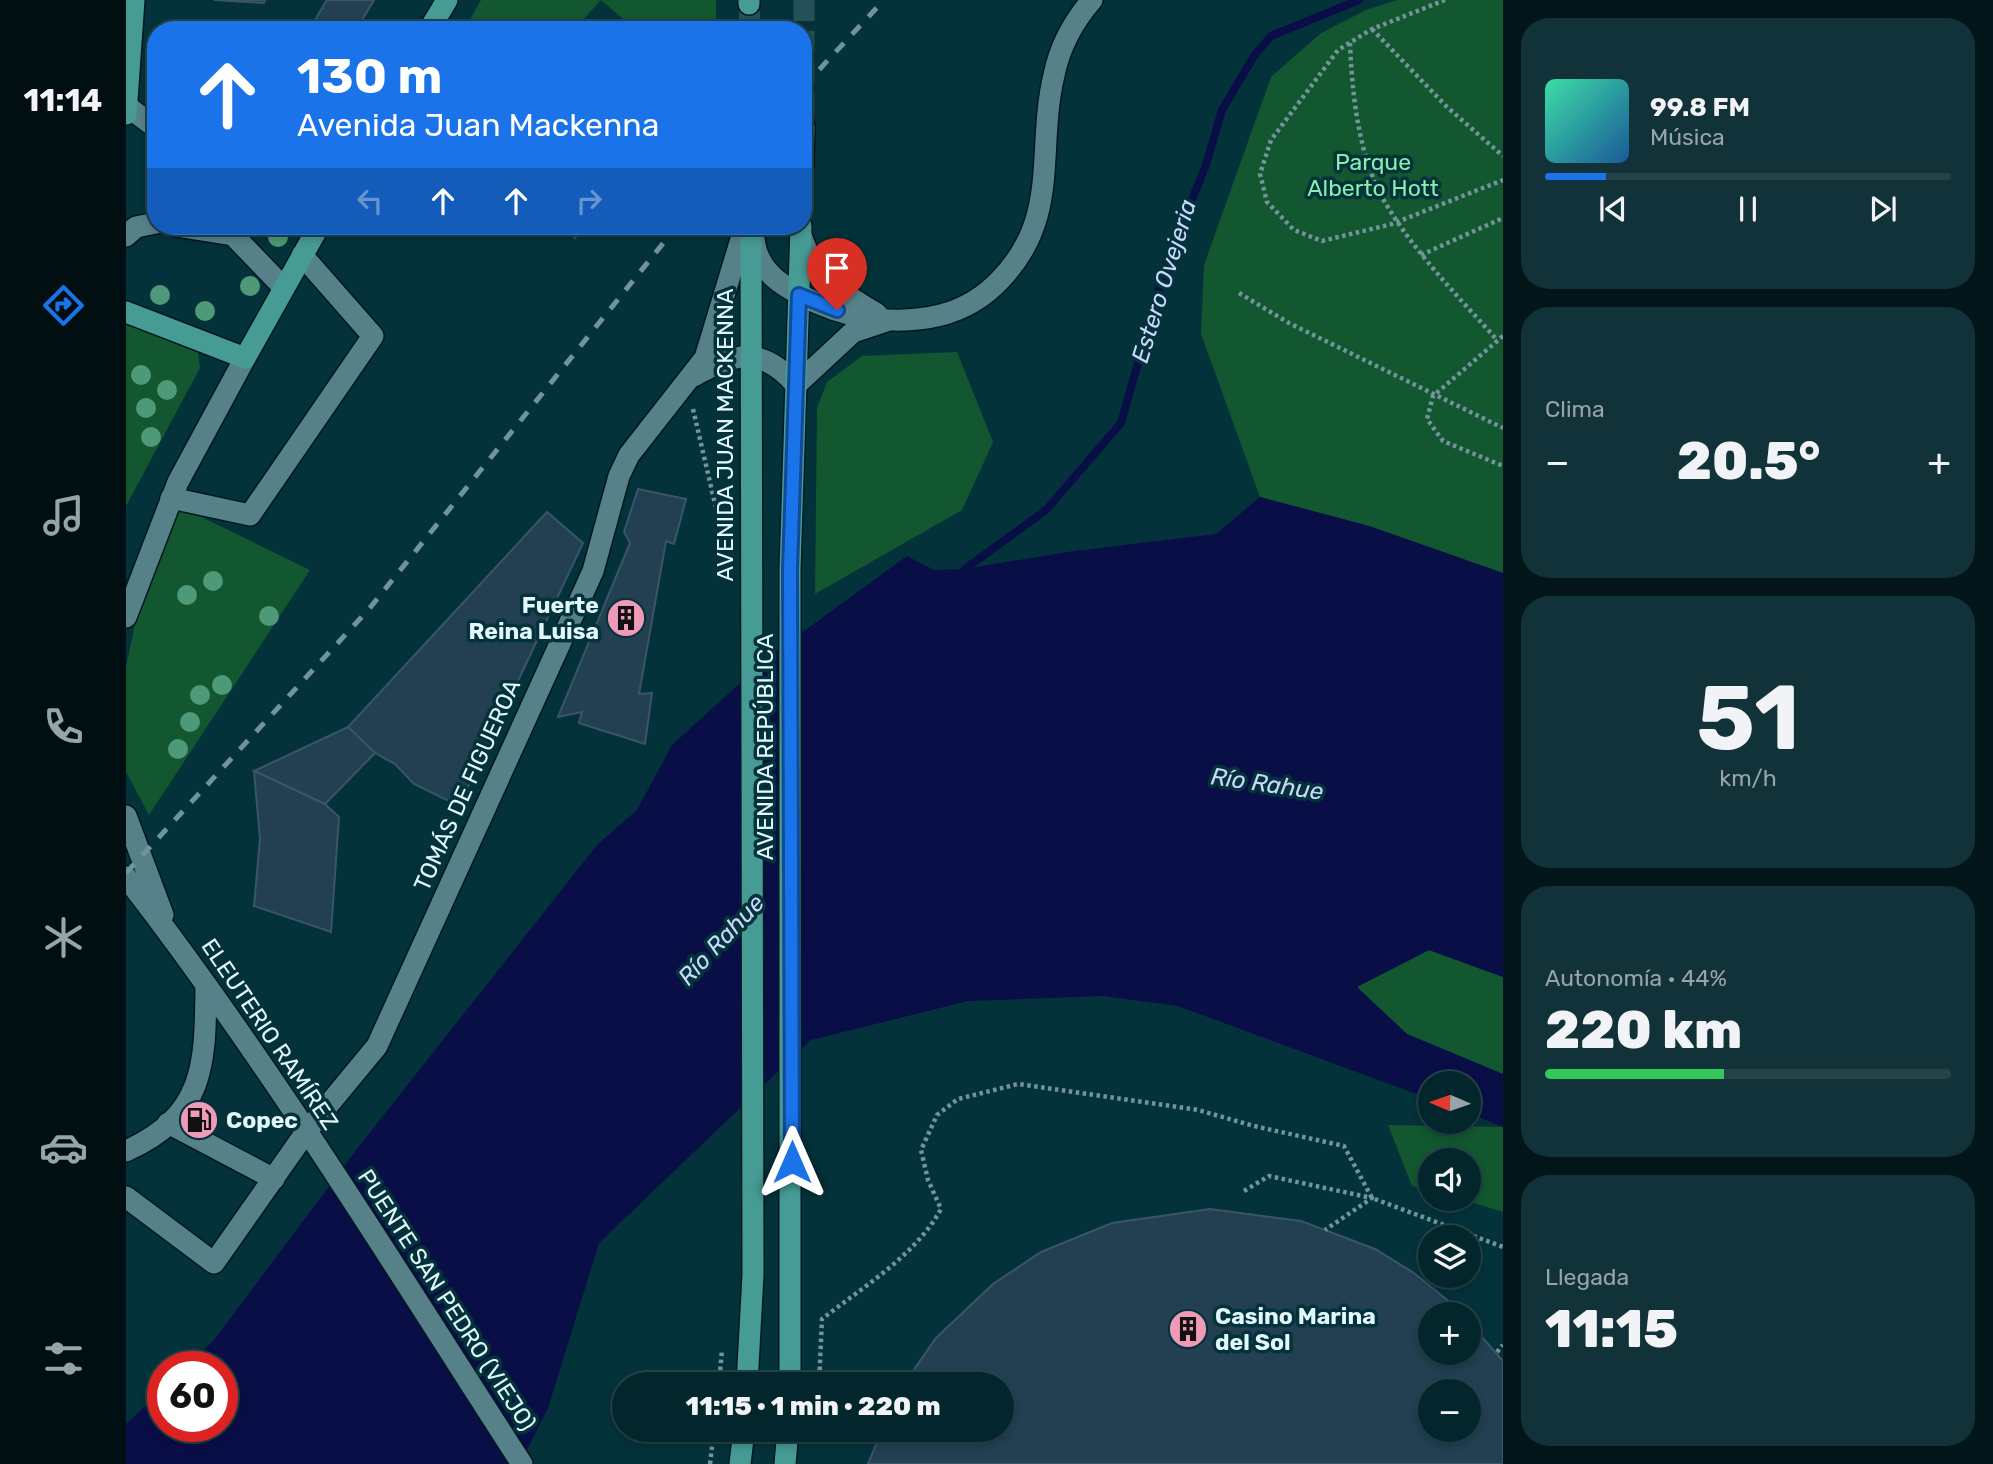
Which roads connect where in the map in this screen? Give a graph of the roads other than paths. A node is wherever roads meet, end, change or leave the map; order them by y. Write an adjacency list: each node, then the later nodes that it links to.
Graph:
1 (134, 0): 5 (main road)
2 (447, 0): 4 (main road)
3 (1092, 0): 21 (street)
4 (434, 21)
5 (127, 106): 6 (main road); 7 (street)
6 (126, 114)
7 (147, 121)
8 (147, 225): 16 (street)
9 (240, 235): 18 (street)
10 (314, 235): 17 (main road)
11 (742, 235): 24 (street, TOMÁS DE FIGUEROA)
12 (752, 235): 22 (main road, AVENIDA JUAN MACKENNA)
13 (753, 235): 19 (street)
14 (801, 235): 19 (main road)
15 (802, 235): 21 (street)
16 (126, 236)
17 (302, 255): 18 (main road); 26 (street)
18 (284, 288): 23 (main road)
19 (799, 295): 21 (street); 25 (main road)
20 (126, 312): 23 (main road)
21 (888, 320): 25 (street)
22 (751, 355): 24 (street, TOMÁS DE FIGUEROA); 25 (street); 28 (main road, AVENIDA JUAN MACKENNA)
23 (245, 358): 26 (street)
24 (691, 379): 35 (street, TOMÁS DE FIGUEROA)
25 (796, 384): 41 (main road, AVENIDA REPÚBLICA)
26 (171, 498): 27 (street)
27 (126, 617)
28 (751, 645): 40 (main road, AVENIDA REPÚBLICA)
29 (126, 816): 30 (street, ELEUTERIO RAMÍREZ)
30 (130, 831): 32 (street, ELEUTERIO RAMÍREZ)
31 (126, 877): 32 (street, ELEUTERIO RAMÍREZ)
32 (170, 934): 33 (street, ELEUTERIO RAMÍREZ)
33 (206, 987): 34 (street); 35 (street, ELEUTERIO RAMÍREZ)
34 (168, 1123): 36 (street); 38 (street)
35 (306, 1132): 37 (street, ELEUTERIO RAMÍREZ); 38 (street, TOMÁS DE FIGUEROA)
36 (126, 1151)
37 (327, 1164): 44 (street, PUENTE SAN PEDRO (VIEJO))
38 (274, 1178): 39 (street, TOMÁS DE FIGUEROA)
39 (126, 1197)
40 (747, 1372)
41 (790, 1372)
42 (743, 1442): 45 (main road)
43 (787, 1442): 46 (main road)
44 (522, 1464)
45 (740, 1464)
46 (785, 1464)

